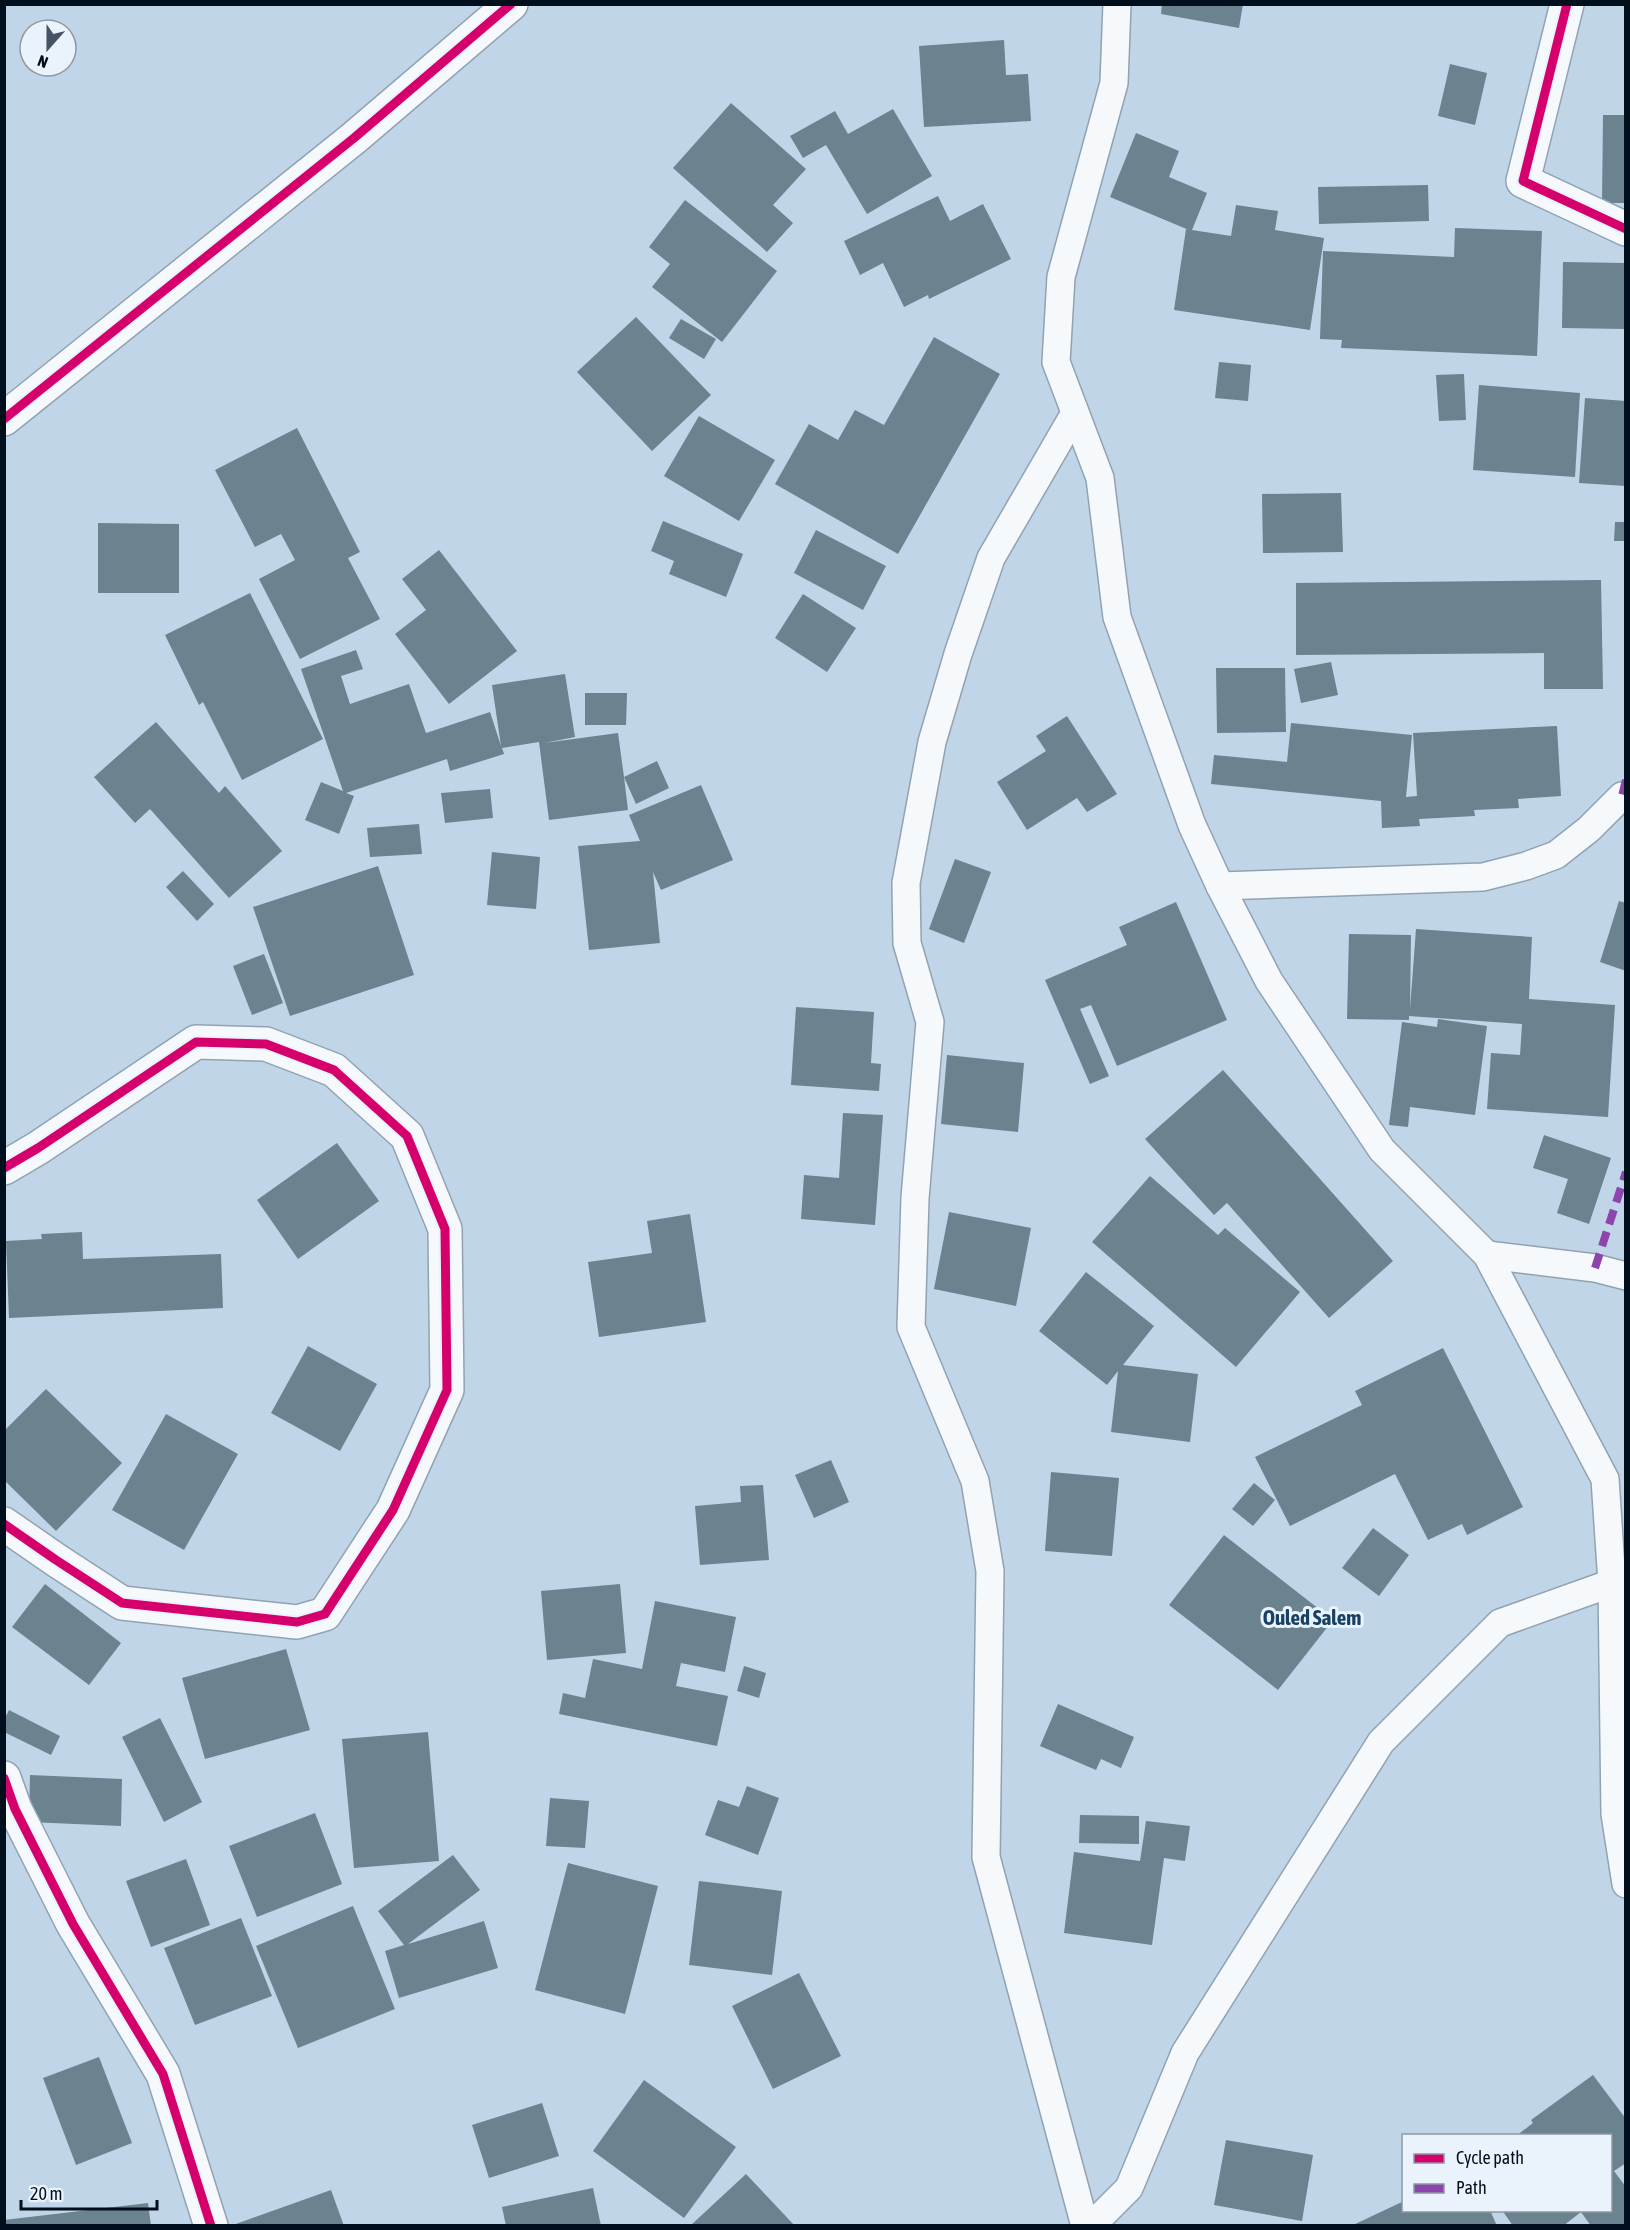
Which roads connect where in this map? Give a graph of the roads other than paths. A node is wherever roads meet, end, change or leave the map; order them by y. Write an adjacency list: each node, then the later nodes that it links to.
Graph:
1 (511, 4): 6 (street)
2 (1117, 4): 5 (lane)
3 (1568, 4): 4 (street)
4 (1626, 229)
5 (1075, 413): 8 (lane); 17 (lane)
6 (4, 418)
7 (1622, 796): 8 (lane)
8 (1220, 886): 10 (lane)
9 (6, 1163): 12 (street)
10 (1488, 1255): 11 (lane); 13 (lane)
11 (1626, 1276)
12 (4, 1524)
13 (1612, 1583): 15 (lane); 18 (lane)
14 (4, 1778): 16 (street)
15 (1626, 1884)
16 (211, 2226)
17 (1085, 2226)
18 (1091, 2226)

